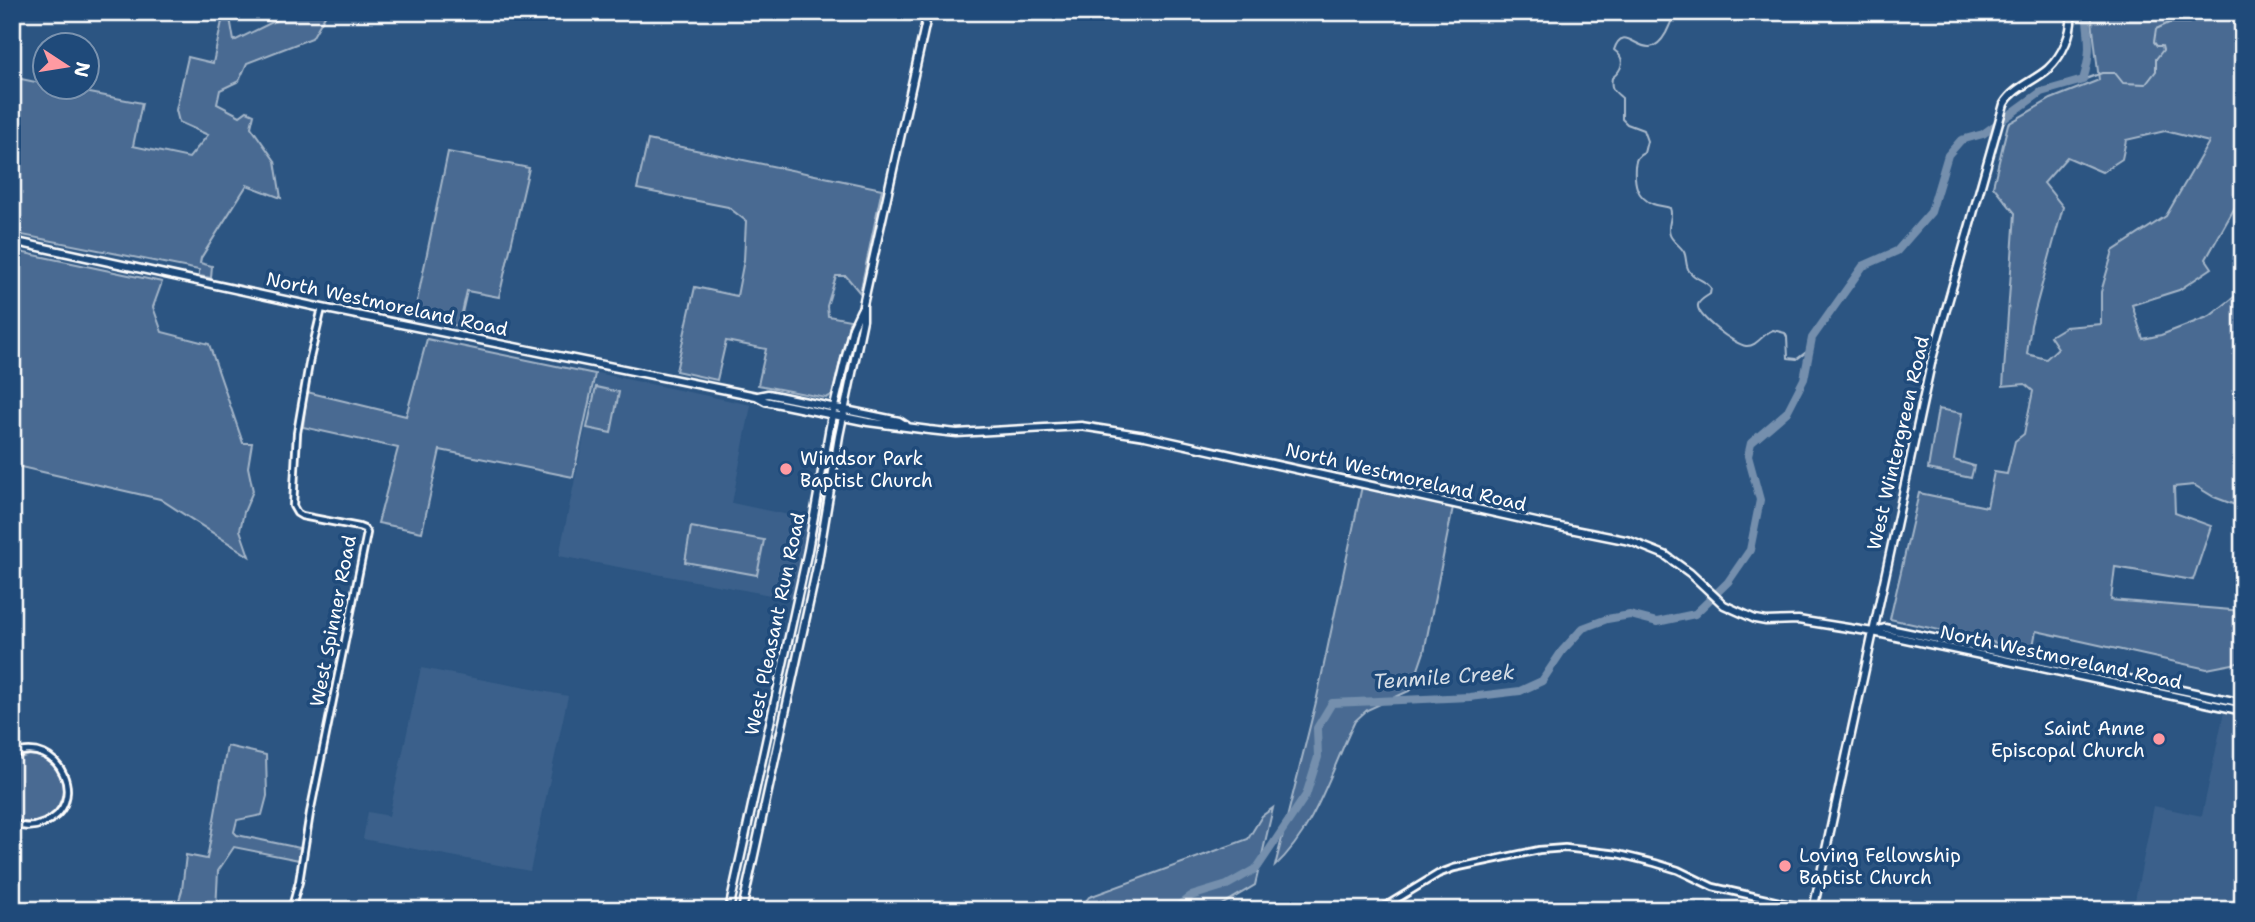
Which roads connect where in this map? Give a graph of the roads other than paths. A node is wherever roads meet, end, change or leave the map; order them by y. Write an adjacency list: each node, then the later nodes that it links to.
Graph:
1 (928, 12): 4 (main road, West Pleasant Run Road)
2 (2071, 12): 10 (main road, West Wintergreen Road)
3 (12, 241): 5 (main road, North Westmoreland Road)
4 (863, 305): 6 (main road, West Pleasant Run Road); 7 (main road, West Pleasant Run Road)
5 (322, 308): 6 (main road, North Westmoreland Road); 16 (street, West Spinner Road)
6 (833, 411): 7 (main road, North Westmoreland Road); 8 (main road, West Pleasant Run Road)
7 (843, 413): 9 (main road, West Pleasant Run Road); 10 (main road, North Westmoreland Road)
8 (819, 488): 9 (main road); 17 (main road, West Pleasant Run Road)
9 (830, 489): 18 (main road, West Pleasant Run Road)
10 (1872, 632): 11 (main road, North Westmoreland Road); 20 (main road, West Wintergreen Road)
11 (2201, 698): 12 (main road, North Westmoreland Road); 13 (main road, North Westmoreland Road)
12 (2243, 704)
13 (2243, 710)
14 (12, 755): 15 (street)
15 (12, 822)
16 (291, 910)
17 (729, 910)
18 (742, 910)
19 (1379, 910): 20 (street)
20 (1814, 910)

